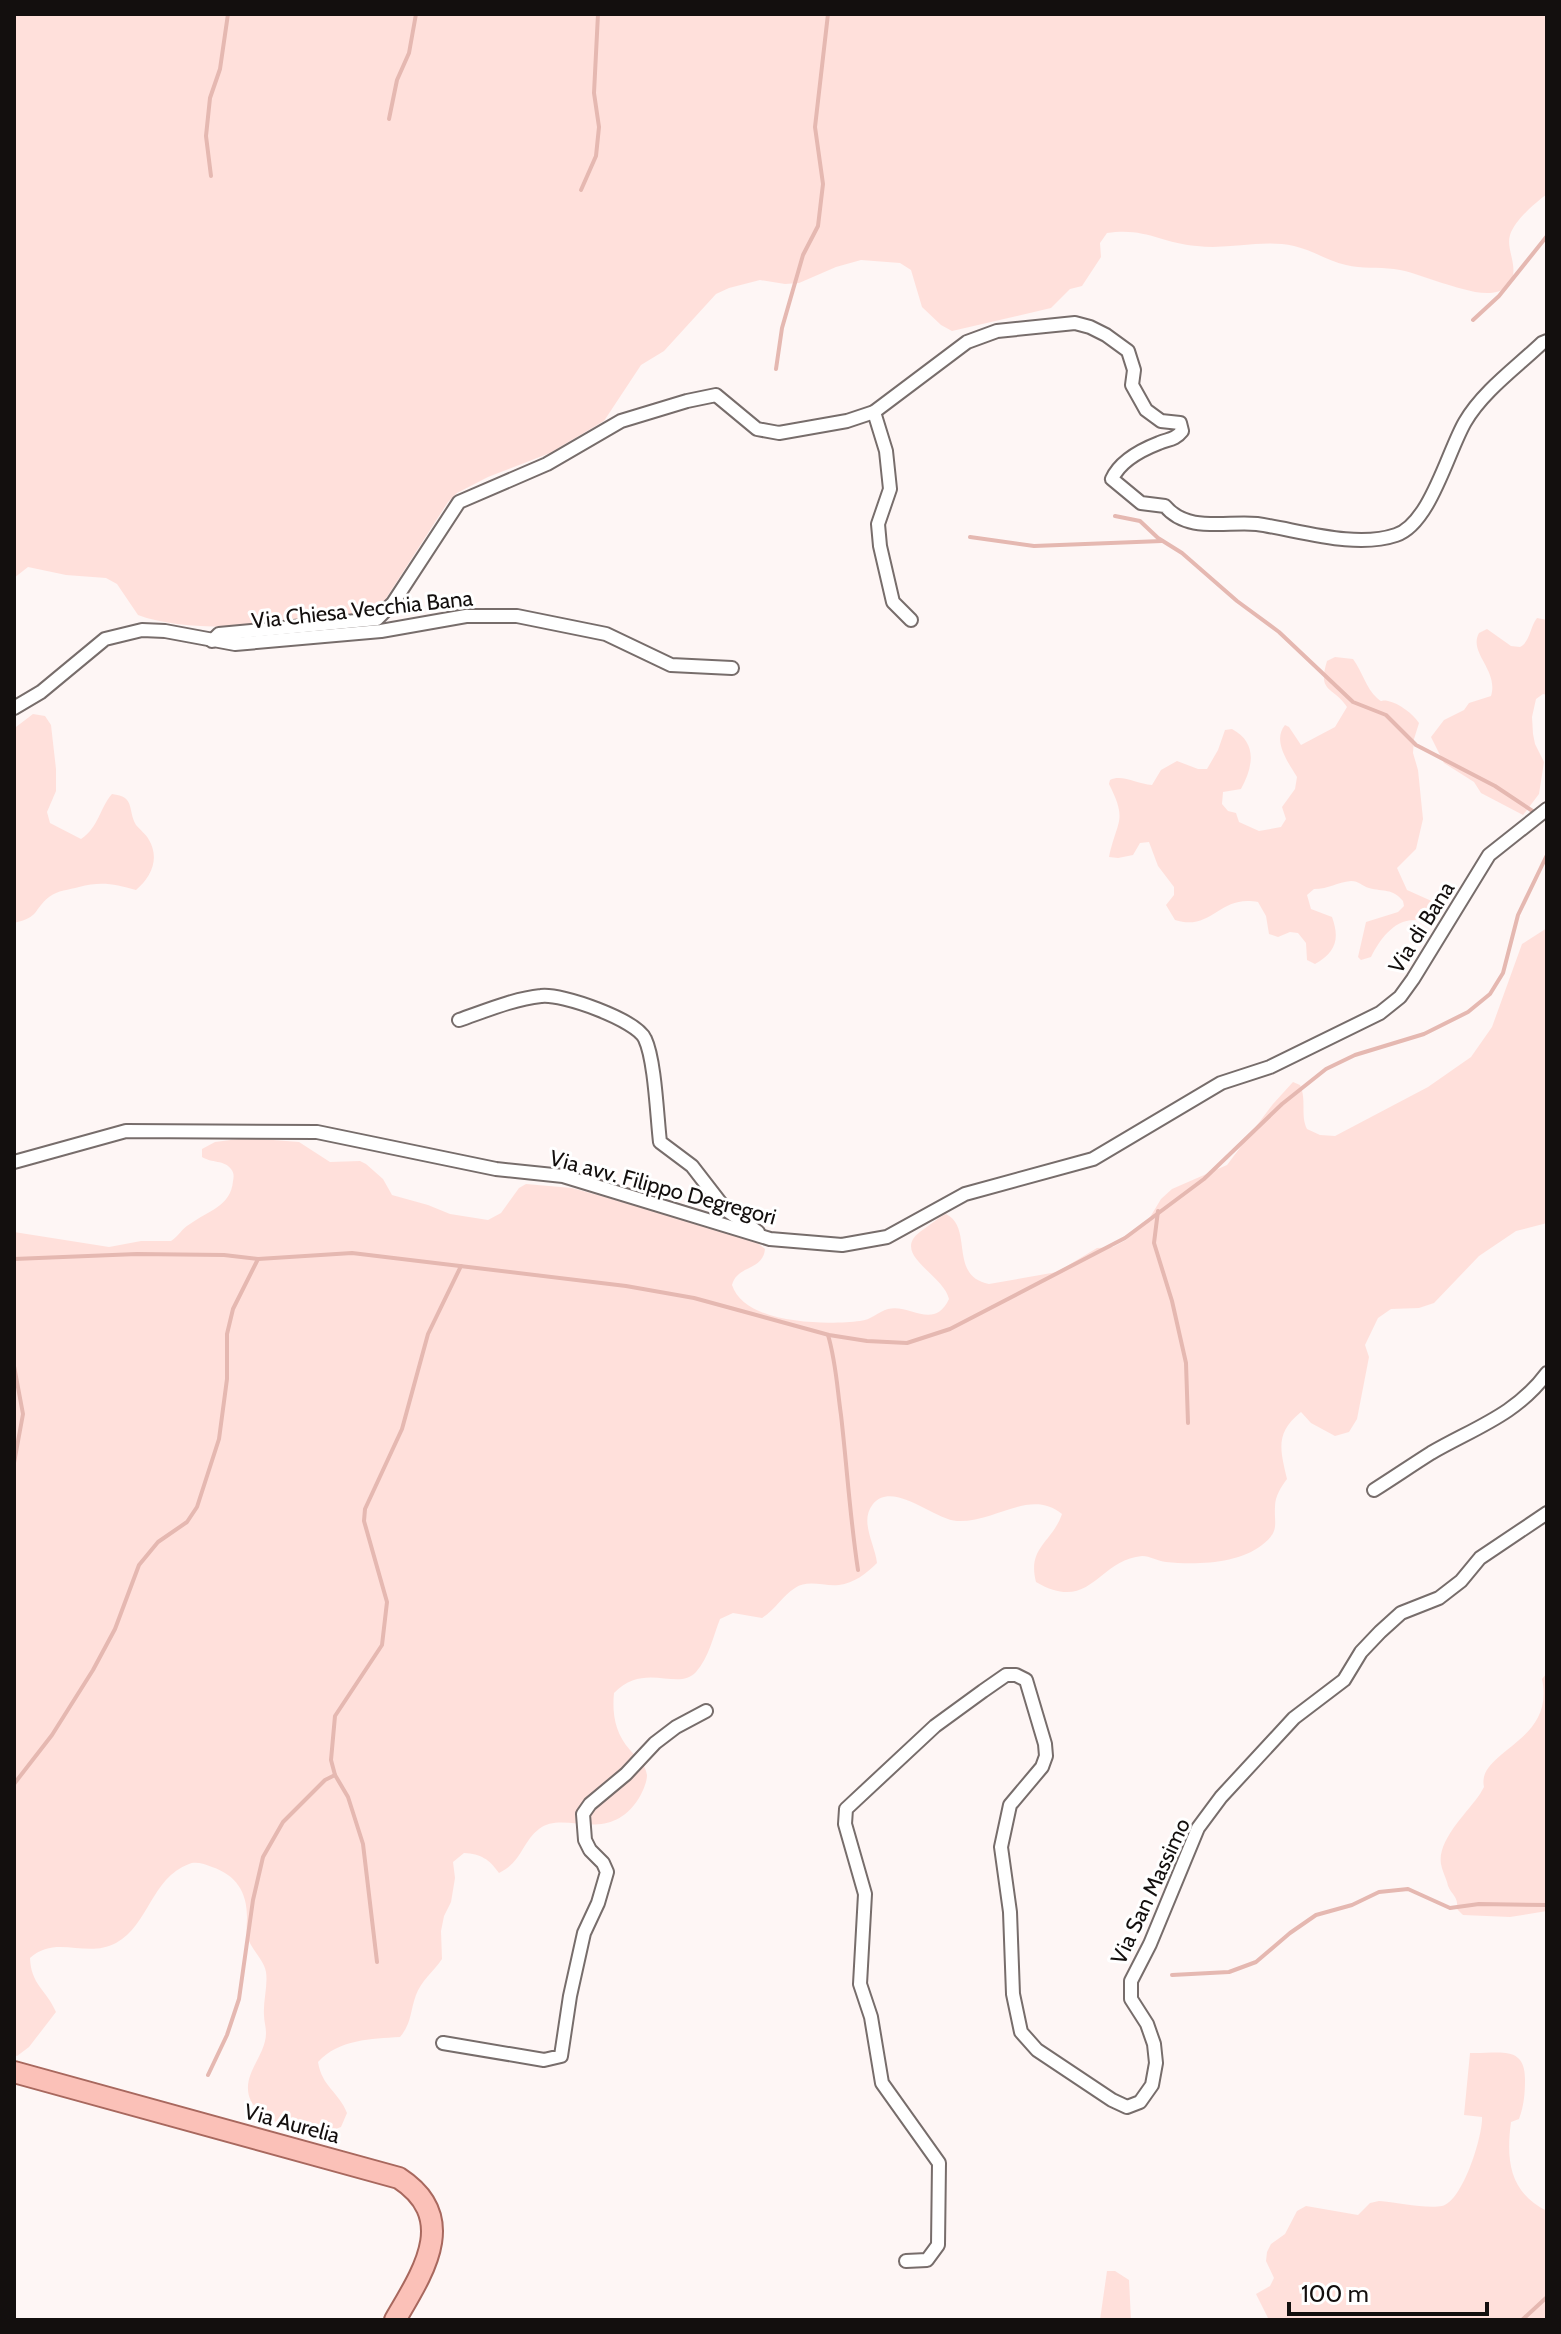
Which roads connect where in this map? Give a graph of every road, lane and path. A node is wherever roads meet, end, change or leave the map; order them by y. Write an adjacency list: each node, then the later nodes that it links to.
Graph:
1 (1547, 341): 2 (street)
2 (874, 412): 3 (street); 4 (street)
3 (911, 620)
4 (212, 641): 5 (street, Via Chiesa Vecchia Bana); 6 (street, Via Chiesa Vecchia Bana)
5 (732, 668)
6 (14, 708)
7 (1547, 809): 9 (street, Via di Bana)
8 (459, 1020): 11 (street)
9 (1270, 1067): 11 (street, Via avv. Filippo Degregori)
10 (14, 1162): 11 (street, Via avv. Filippo Degregori)
11 (770, 1239)
12 (1547, 1373): 13 (street)
13 (1374, 1490)
14 (1547, 1513): 18 (street, Via San Massimo)
15 (706, 1711): 16 (street)
16 (443, 2043)
17 (14, 2072): 19 (main road, Via Aurelia)
18 (906, 2261)
19 (395, 2320)

